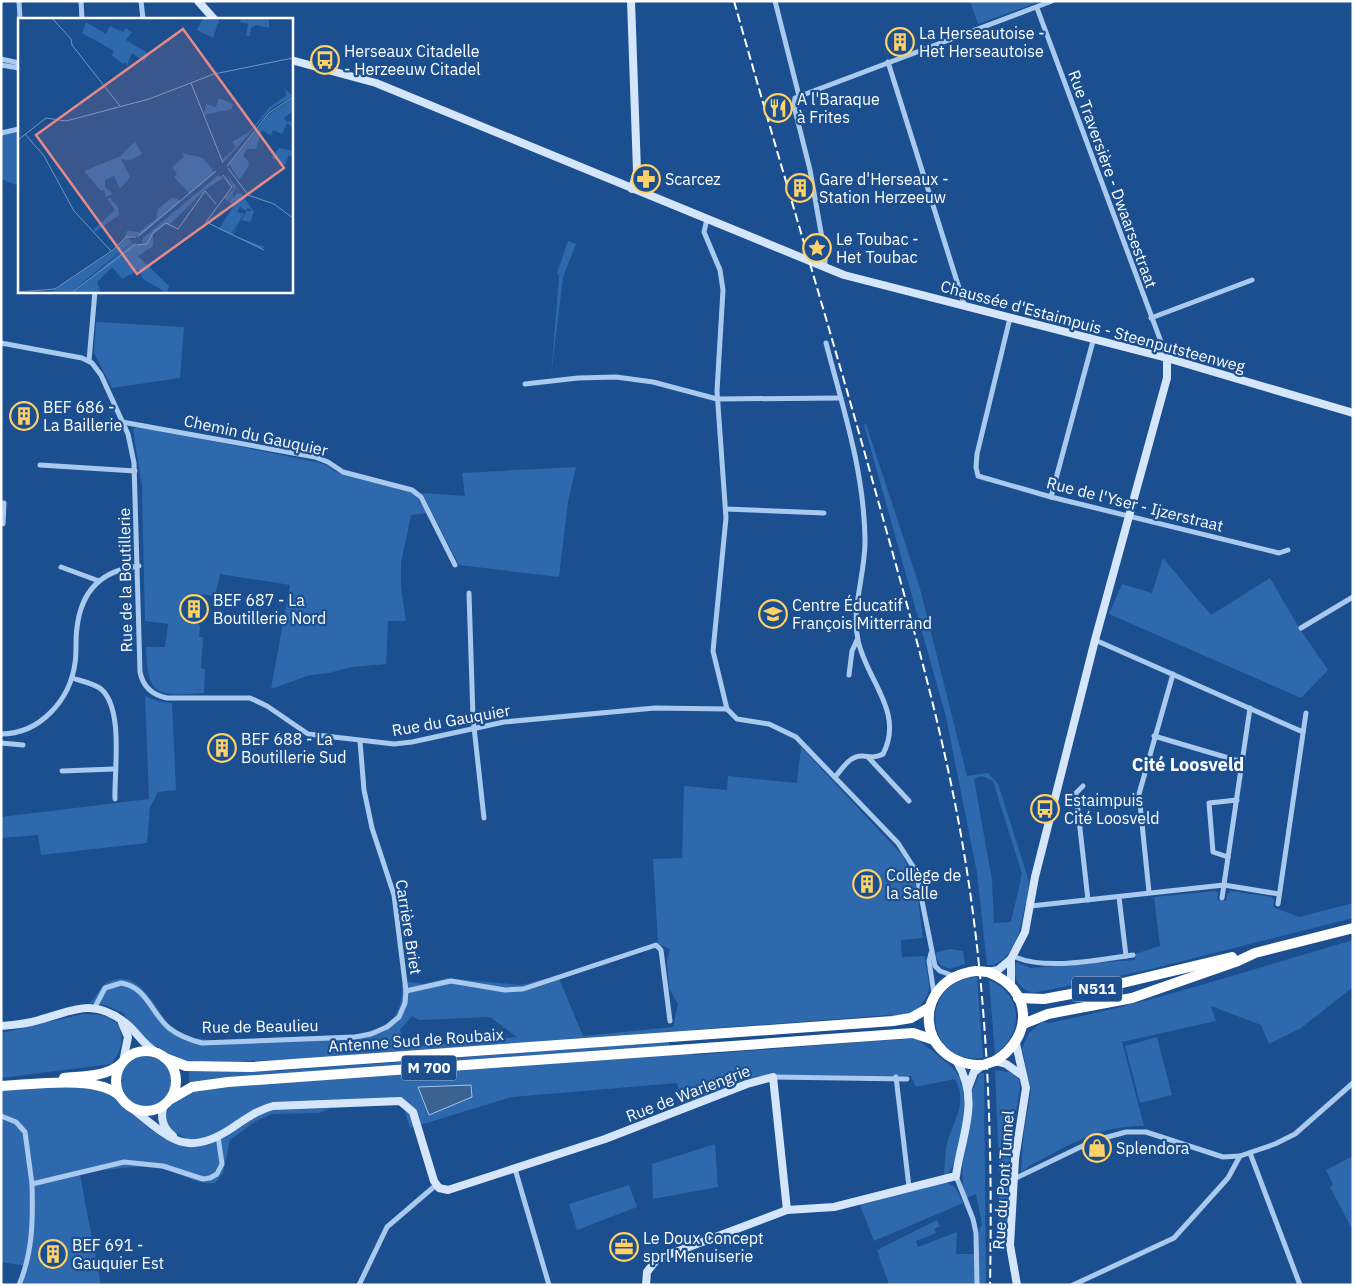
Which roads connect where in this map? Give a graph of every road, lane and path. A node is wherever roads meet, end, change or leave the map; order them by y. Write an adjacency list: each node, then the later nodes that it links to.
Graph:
1 (19, 1): 9 (street)
2 (81, 1): 10 (street)
3 (141, 1): 11 (street)
4 (198, 1): 12 (main road)
5 (631, 1): 22 (main road)
6 (775, 1): 19 (street)
7 (1052, 1): 8 (street)
8 (1037, 8): 15 (street); 29 (street, Rue Traversière - Dwaarsestraat)
9 (20, 18)
10 (82, 18)
11 (143, 18)
12 (213, 18)
13 (1, 60): 16 (street)
14 (292, 60): 22 (main road, Chaussée d'Estaimpuis - Steenputsteenweg)
15 (888, 62): 19 (street); 27 (street)
16 (18, 63)
17 (1, 65): 18 (street)
18 (18, 68)
19 (799, 96): 24 (street)
20 (18, 129): 21 (street)
21 (1, 132)
22 (632, 189): 23 (main road, Chaussée d'Estaimpuis - Steenputsteenweg)
23 (707, 219): 24 (main road, Chaussée d'Estaimpuis - Steenputsteenweg); 36 (street)
24 (825, 268): 27 (main road, Chaussée d'Estaimpuis - Steenputsteenweg)
25 (1252, 280): 29 (street)
26 (95, 292): 34 (street)
27 (965, 307): 28 (main road, Chaussée d'Estaimpuis - Steenputsteenweg)
28 (1010, 318): 30 (main road, Chaussée d'Estaimpuis - Steenputsteenweg); 42 (street, Rue de l'Yser - Ijzerstraat)
29 (1151, 318): 33 (street, Rue Traversière - Dwaarsestraat)
30 (1093, 341): 33 (main road, Chaussée d'Estaimpuis - Steenputsteenweg); 42 (street)
31 (1, 343): 34 (street)
32 (826, 343): 37 (street)
33 (1167, 358): 38 (main road, Chaussée d'Estaimpuis - Steenputsteenweg); 46 (main road)
34 (89, 361): 39 (street, Rue de la Boutillerie)
35 (525, 384): 36 (street)
36 (717, 398): 37 (street); 44 (street)
37 (841, 398): 56 (street)
38 (1353, 413)
39 (122, 422): 41 (street, Rue de la Boutillerie); 49 (street, Chemin du Gauquier)
40 (40, 465): 41 (street)
41 (135, 471): 50 (street, Rue de la Boutillerie)
42 (1050, 496): 46 (street, Rue de l'Yser - Ijzerstraat)
43 (1, 503): 47 (street)
44 (726, 509): 45 (street); 63 (street)
45 (824, 513)
46 (1130, 515): 48 (street, Rue de l'Yser - Ijzerstraat); 57 (main road)
47 (3, 524)
48 (1288, 550)
49 (455, 565)
50 (139, 566): 52 (street); 61 (street, Rue de la Boutillerie)
51 (62, 567): 52 (street)
52 (99, 581): 60 (street)
53 (469, 593): 65 (street)
54 (1353, 597): 55 (street)
55 (1301, 628)
56 (858, 639): 59 (street); 72 (street)
57 (1095, 640): 58 (street); 90 (main road)
58 (1173, 674): 62 (street); 68 (street)
59 (849, 675)
60 (72, 678): 67 (street); 74 (street)
61 (146, 687): 69 (street, Rue du Gauquier)
62 (1250, 708): 66 (street); 73 (street)
63 (726, 710): 65 (street, Rue du Gauquier); 76 (street)
64 (1306, 713): 66 (street)
65 (474, 728): 69 (street, Rue du Gauquier); 81 (street)
66 (1303, 732): 85 (street)
67 (1, 734)
68 (1154, 736): 73 (street); 84 (street)
69 (360, 741): 100 (street, Carrière Briet)
70 (1, 743): 71 (street)
71 (23, 745)
72 (867, 757): 76 (street); 80 (street)
73 (1242, 762): 79 (street)
74 (114, 768): 75 (street); 78 (street)
75 (62, 771)
76 (835, 777): 92 (street)
77 (1083, 786): 88 (street)
78 (115, 800)
79 (1236, 800): 82 (street); 82 (street)
80 (909, 801)
81 (484, 818)
82 (1228, 857): 83 (street)
83 (1224, 885): 84 (street); 85 (street); 87 (street)
84 (1149, 892): 86 (street)
85 (1279, 894): 89 (street)
86 (1119, 897): 88 (street); 95 (street)
87 (1222, 898)
88 (1088, 900): 90 (street)
89 (1278, 904)
90 (1031, 906): 96 (main road)
91 (1353, 928): 93 (highway, N511)
92 (931, 953): 98 (street); 101 (street)
93 (1255, 953): 102 (highway, N511); 107 (highway, N511)
94 (1133, 955): 95 (street)
95 (1126, 956): 96 (street)
96 (1012, 958): 97 (main road); 99 (main road)
97 (988, 972): 98 (highway, bridge); 99 (highway)
98 (954, 976): 101 (highway)
99 (1011, 986): 102 (highway)
100 (406, 991): 104 (street, Rue de Beaulieu); 106 (street, Carrière Briet)
101 (934, 996): 103 (highway)
102 (1018, 998): 107 (highway)
103 (930, 1007): 109 (highway); 111 (highway, Antenne Sud de Roubaix / M 700)
104 (95, 1008): 105 (main road); 108 (main road)
105 (118, 1018): 111 (main road); 114 (main road)
106 (670, 1021)
107 (1023, 1024): 110 (highway)
108 (1, 1026)
109 (934, 1040): 113 (highway); 124 (highway, Antenne Sud de Roubaix / M 700)
110 (1016, 1044): 112 (highway); 116 (main road, Rue du Pont Tunnel)
111 (161, 1055): 114 (highway); 124 (highway)
112 (995, 1061): 115 (highway, bridge); 116 (main road)
113 (957, 1062): 115 (highway); 122 (main road)
114 (122, 1063): 121 (highway); 123 (highway)
115 (984, 1065): 122 (main road)
116 (1023, 1076): 133 (main road, Rue du Pont Tunnel)
117 (773, 1077): 118 (street, Rue de Warlengrie); 131 (main road, Rue de Warlengrie); 137 (main road)
118 (896, 1077): 119 (street, Rue de Warlengrie); 136 (street)
119 (907, 1079)
120 (1353, 1083): 129 (street)
121 (1, 1085): 123 (highway)
122 (968, 1090): 132 (main road)
123 (121, 1098): 125 (highway)
124 (167, 1102): 125 (highway); 128 (main road)
125 (130, 1107): 128 (main road)
126 (1, 1116): 134 (street)
127 (218, 1136): 128 (main road); 134 (street); 135 (main road)
128 (181, 1141)
129 (1250, 1153): 130 (street); 145 (street)
130 (1240, 1156): 133 (street); 144 (street)
131 (515, 1169): 135 (main road); 140 (street)
132 (956, 1176): 136 (main road); 142 (street)
133 (1014, 1179): 143 (main road, Rue du Pont Tunnel)
134 (32, 1184): 138 (street)
135 (436, 1184): 139 (street)
136 (909, 1187): 137 (main road)
137 (786, 1210): 141 (main road)
138 (19, 1285)
139 (359, 1285)
140 (549, 1285)
141 (646, 1285)
142 (977, 1285)
143 (1017, 1285)
144 (1073, 1285)
145 (1300, 1285)

